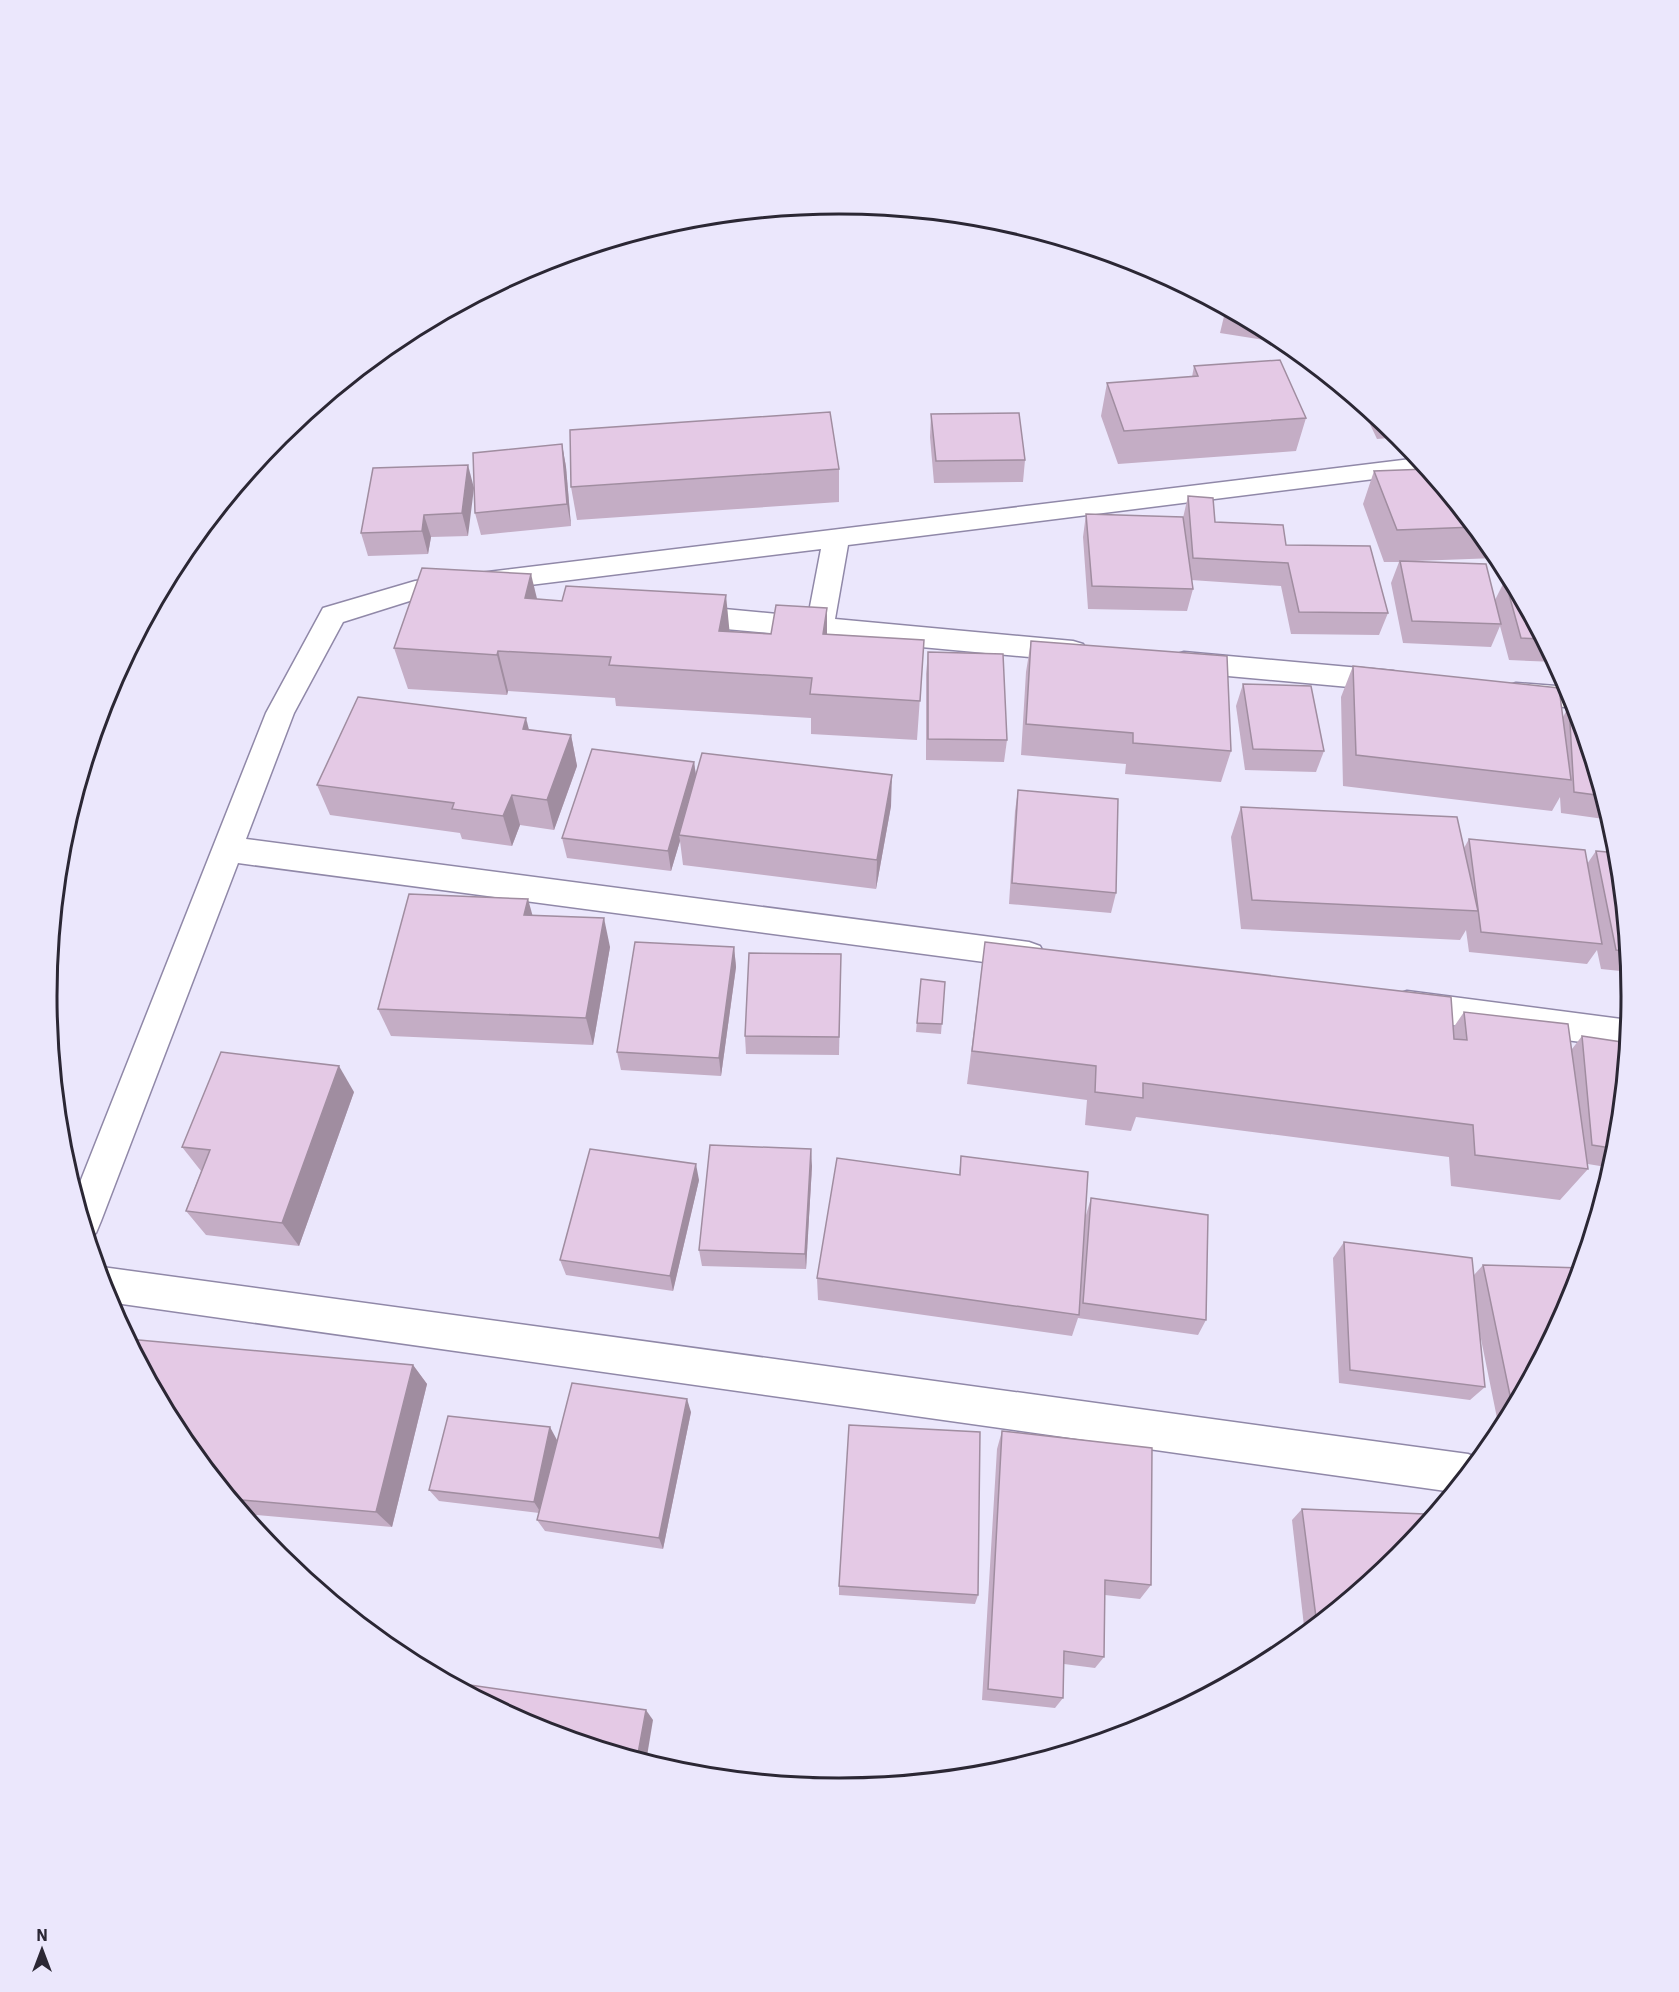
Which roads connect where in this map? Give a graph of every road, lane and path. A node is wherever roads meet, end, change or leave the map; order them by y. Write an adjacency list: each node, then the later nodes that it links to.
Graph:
1 (1415, 466): 2 (street)
2 (836, 538): 3 (street); 6 (street)
3 (415, 590): 4 (street); 12 (street)
4 (534, 601)
5 (654, 612): 6 (street)
6 (820, 628): 7 (street)
7 (1103, 654)
8 (1162, 660): 9 (street)
9 (1421, 684)
10 (1491, 690): 11 (street)
11 (1562, 697)
12 (227, 849): 13 (street); 16 (street)
13 (1059, 959)
14 (1379, 1001): 15 (street)
15 (1621, 1033)
16 (87, 1210)
17 (113, 1286): 18 (street)
18 (1459, 1473)

